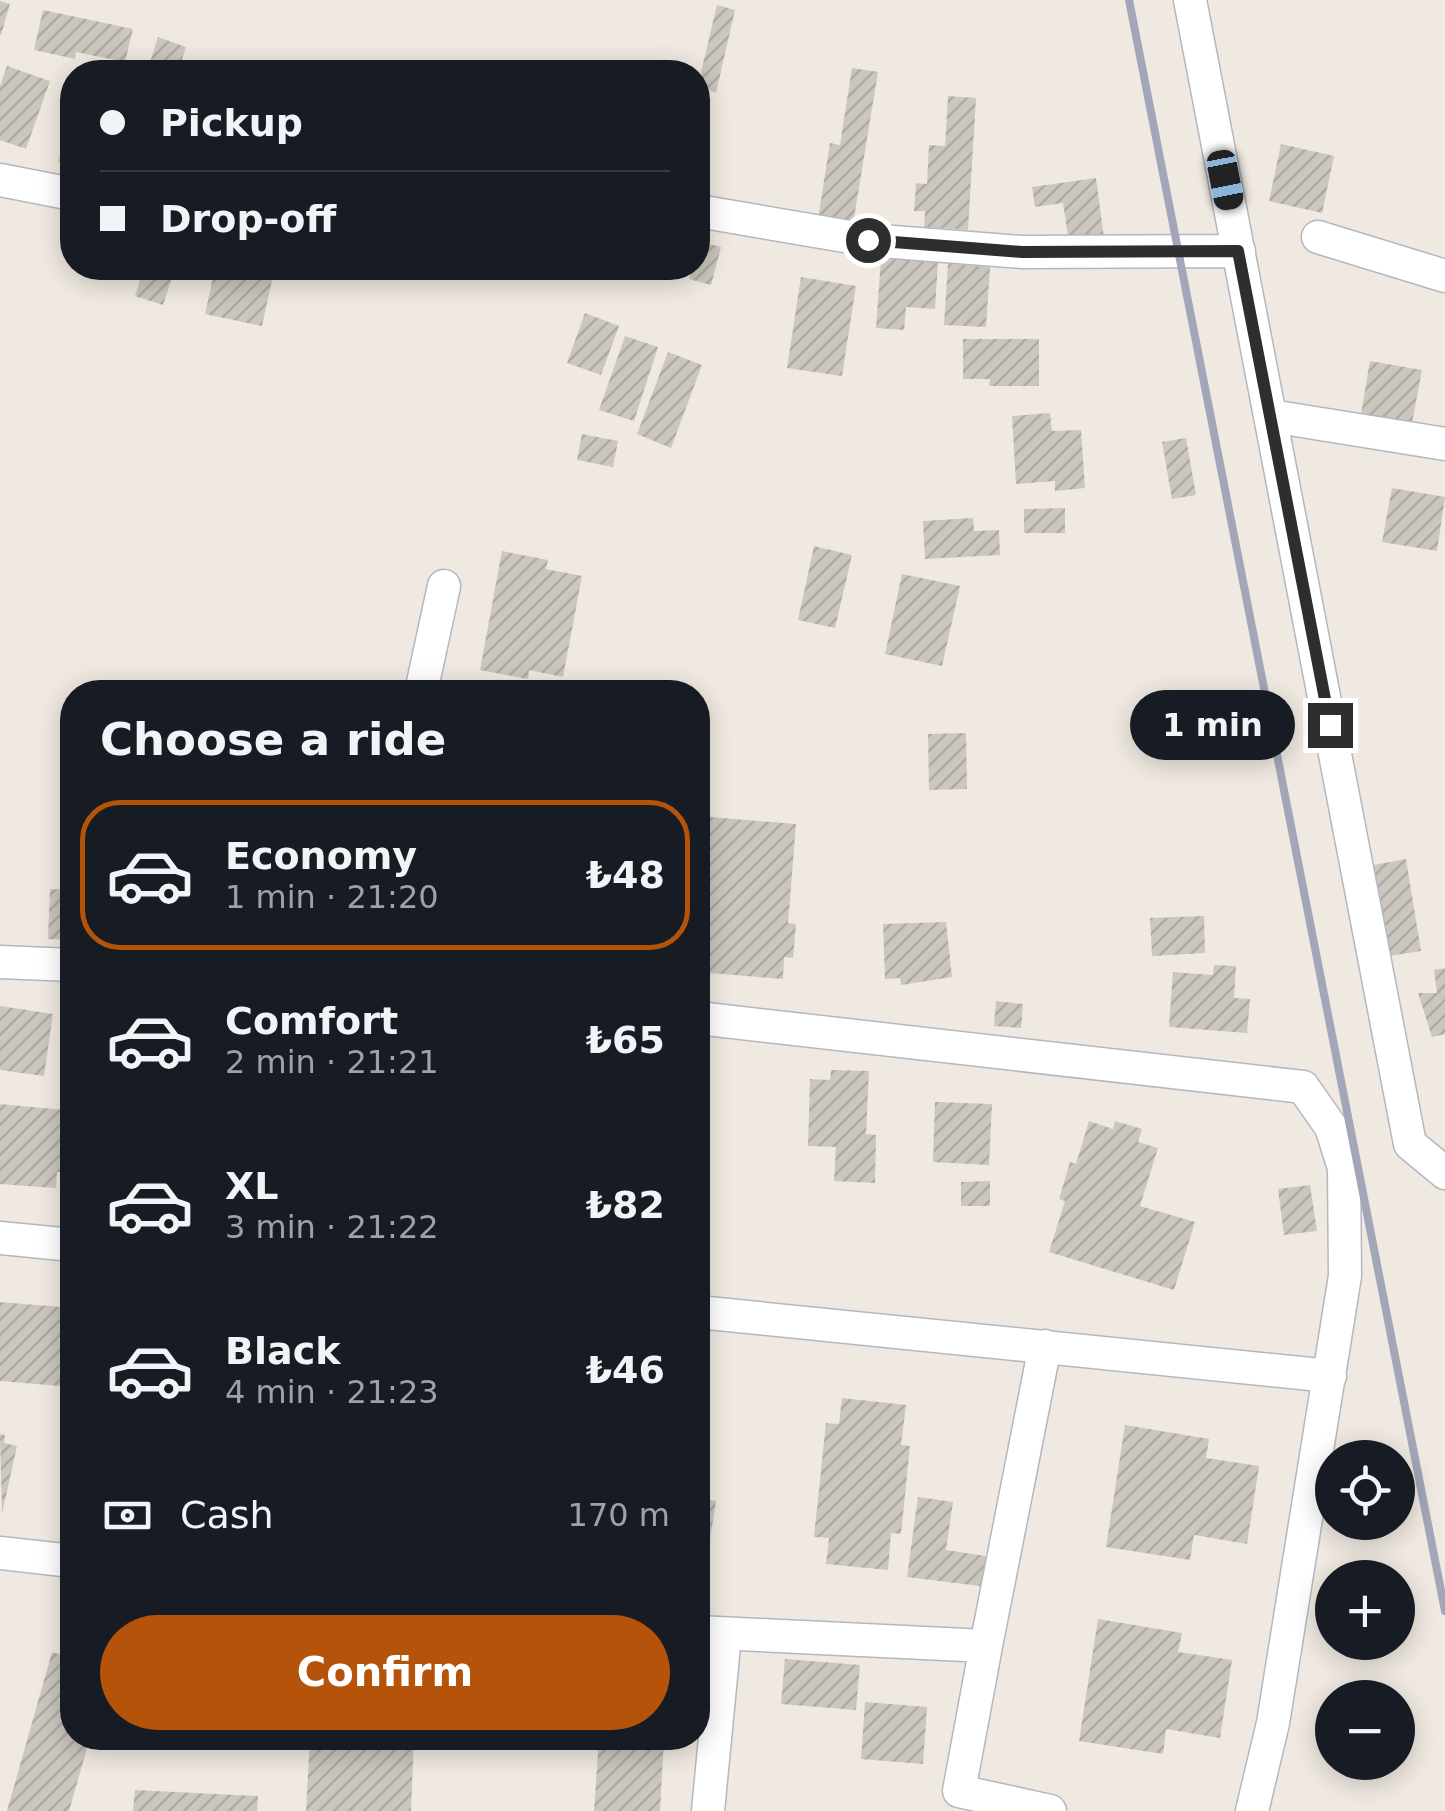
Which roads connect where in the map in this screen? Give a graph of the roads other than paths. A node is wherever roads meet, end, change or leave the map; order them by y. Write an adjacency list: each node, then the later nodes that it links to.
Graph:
1 (1190, 0): 6 (street)
2 (0, 180): 3 (street)
3 (60, 192)
4 (710, 213): 6 (street)
5 (1318, 237): 7 (street)
6 (1238, 251): 8 (street)
7 (1445, 276)
8 (1271, 416): 9 (street); 15 (street)
9 (1445, 444)
10 (444, 586): 11 (street)
11 (424, 680)
12 (0, 962): 13 (street)
13 (60, 965)
14 (710, 1019): 20 (street)
15 (1445, 1173)
16 (0, 1238): 17 (street)
17 (60, 1244)
18 (710, 1313): 19 (street)
19 (1045, 1346): 20 (street); 24 (street)
20 (1330, 1376): 30 (street)
21 (0, 1553): 22 (street)
22 (60, 1560)
23 (711, 1634): 24 (street); 25 (street)
24 (986, 1646): 27 (street)
25 (710, 1693)
26 (709, 1750): 28 (street)
27 (956, 1801): 29 (street)
28 (708, 1811)
29 (1050, 1811)
30 (1252, 1811)

